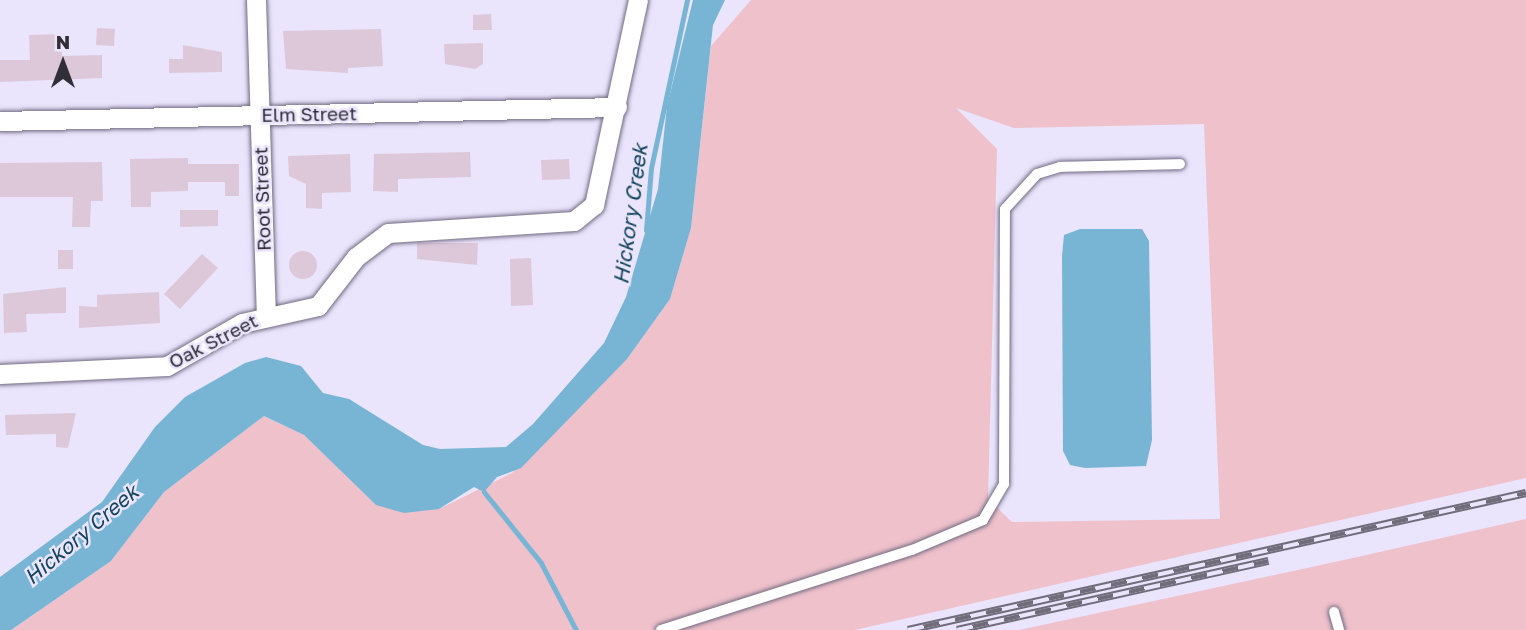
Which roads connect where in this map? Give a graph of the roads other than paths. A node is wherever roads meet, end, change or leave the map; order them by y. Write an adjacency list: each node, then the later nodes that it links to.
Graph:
1 (256, 0): 4 (street, Root Street)
2 (638, 0): 3 (street)
3 (617, 107): 4 (street, Elm Street); 7 (street, Oak Street)
4 (260, 116): 5 (street, Elm Street); 7 (street, Root Street)
5 (0, 121)
6 (1180, 164): 10 (lane)
7 (266, 314): 8 (street, Oak Street)
8 (0, 374)
9 (1334, 612): 11 (lane)
10 (661, 630)
11 (1339, 630)

